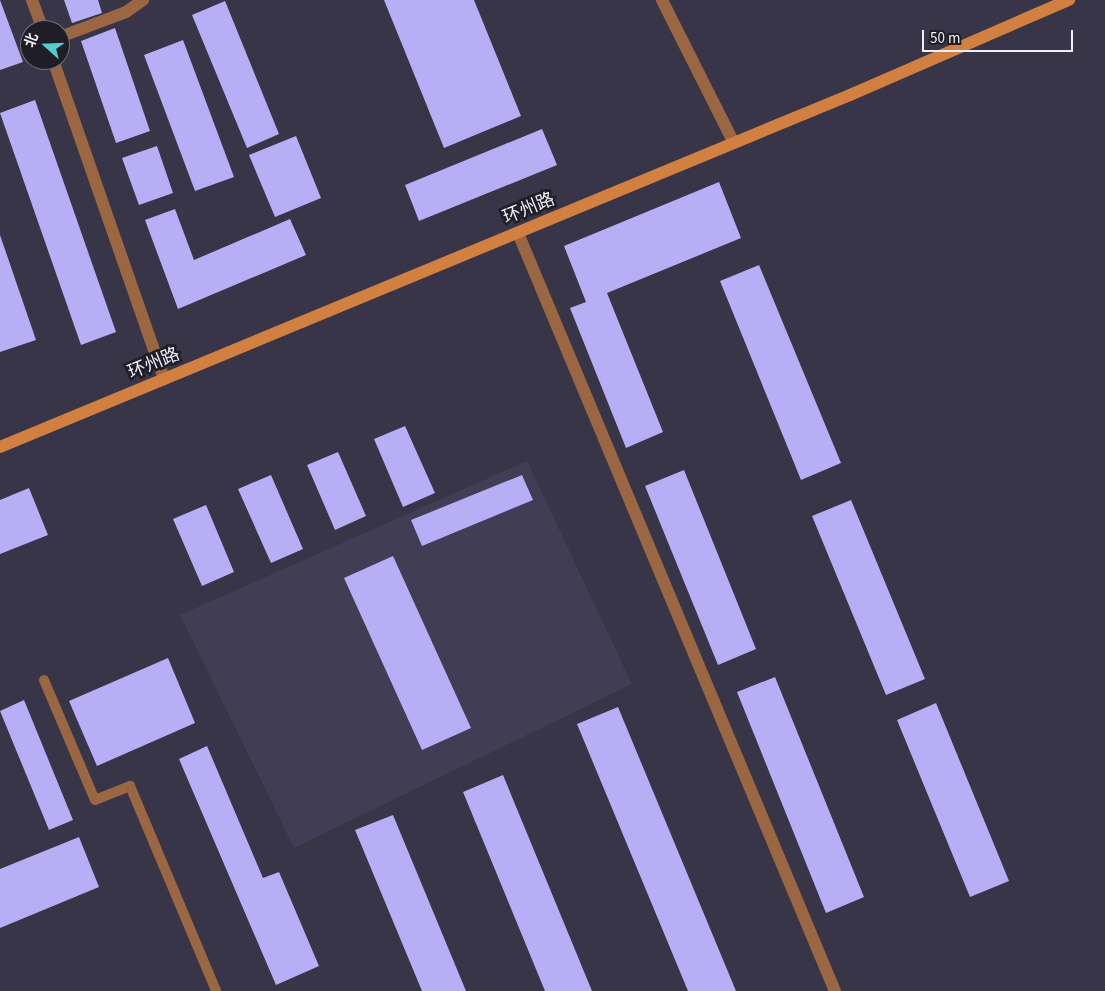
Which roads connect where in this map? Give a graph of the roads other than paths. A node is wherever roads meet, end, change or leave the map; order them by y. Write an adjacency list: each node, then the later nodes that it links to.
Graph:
1 (32, 0): 5 (street)
2 (143, 0): 6 (street)
3 (662, 0): 8 (street)
4 (1069, 0): 8 (main road, 环州路)
5 (39, 20)
6 (70, 33)
7 (56, 70): 10 (street)
8 (734, 143): 9 (main road, 环州路)
9 (518, 233): 10 (main road, 环州路); 14 (street)
10 (164, 379): 11 (main road, 环州路)
11 (0, 447)
12 (44, 680): 13 (lane)
13 (216, 991)
14 (835, 991)

